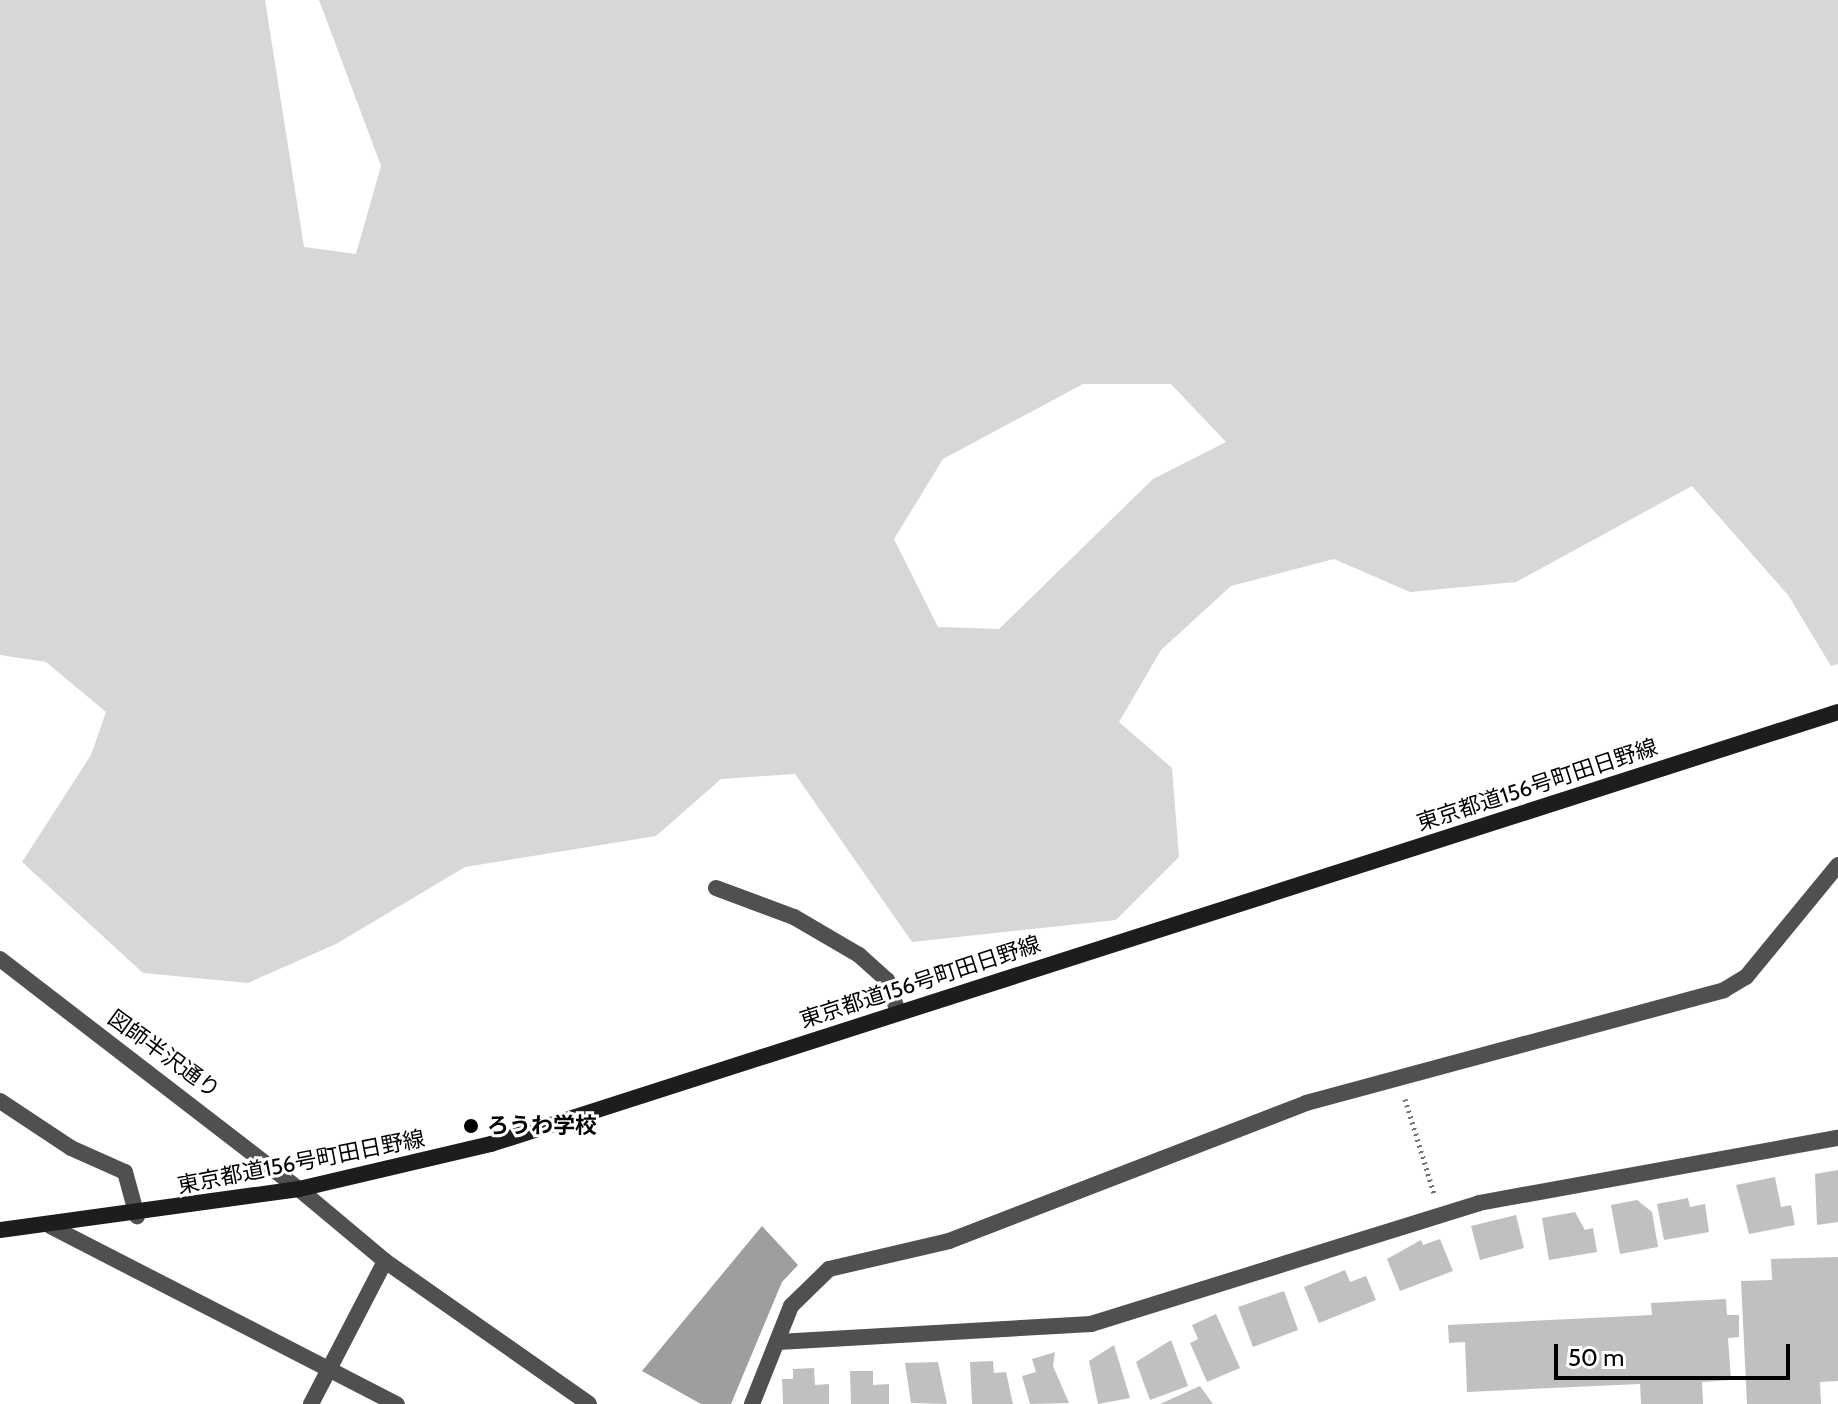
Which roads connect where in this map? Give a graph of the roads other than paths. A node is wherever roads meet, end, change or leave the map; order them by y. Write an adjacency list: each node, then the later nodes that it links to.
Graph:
1 (1838, 712): 5 (main road, 東京都道156号町田日野線)
2 (1838, 865): 13 (street)
3 (716, 888): 5 (street)
4 (0, 959): 8 (street, 図師半沢通り)
5 (898, 1012): 8 (main road, 東京都道156号町田日野線)
6 (0, 1101): 9 (street)
7 (1838, 1138): 13 (street)
8 (299, 1189): 9 (main road, 東京都道156号町田日野線); 12 (street, 図師半沢通り)
9 (137, 1216): 10 (main road, 東京都道156号町田日野線)
10 (50, 1226): 11 (main road, 東京都道156号町田日野線); 14 (street)
11 (0, 1230)
12 (385, 1261): 14 (street); 17 (street, 図師半沢通り)
13 (778, 1342): 18 (street)
14 (327, 1364): 15 (street); 16 (street)
15 (311, 1404)
16 (397, 1404)
17 (589, 1404)
18 (752, 1404)

